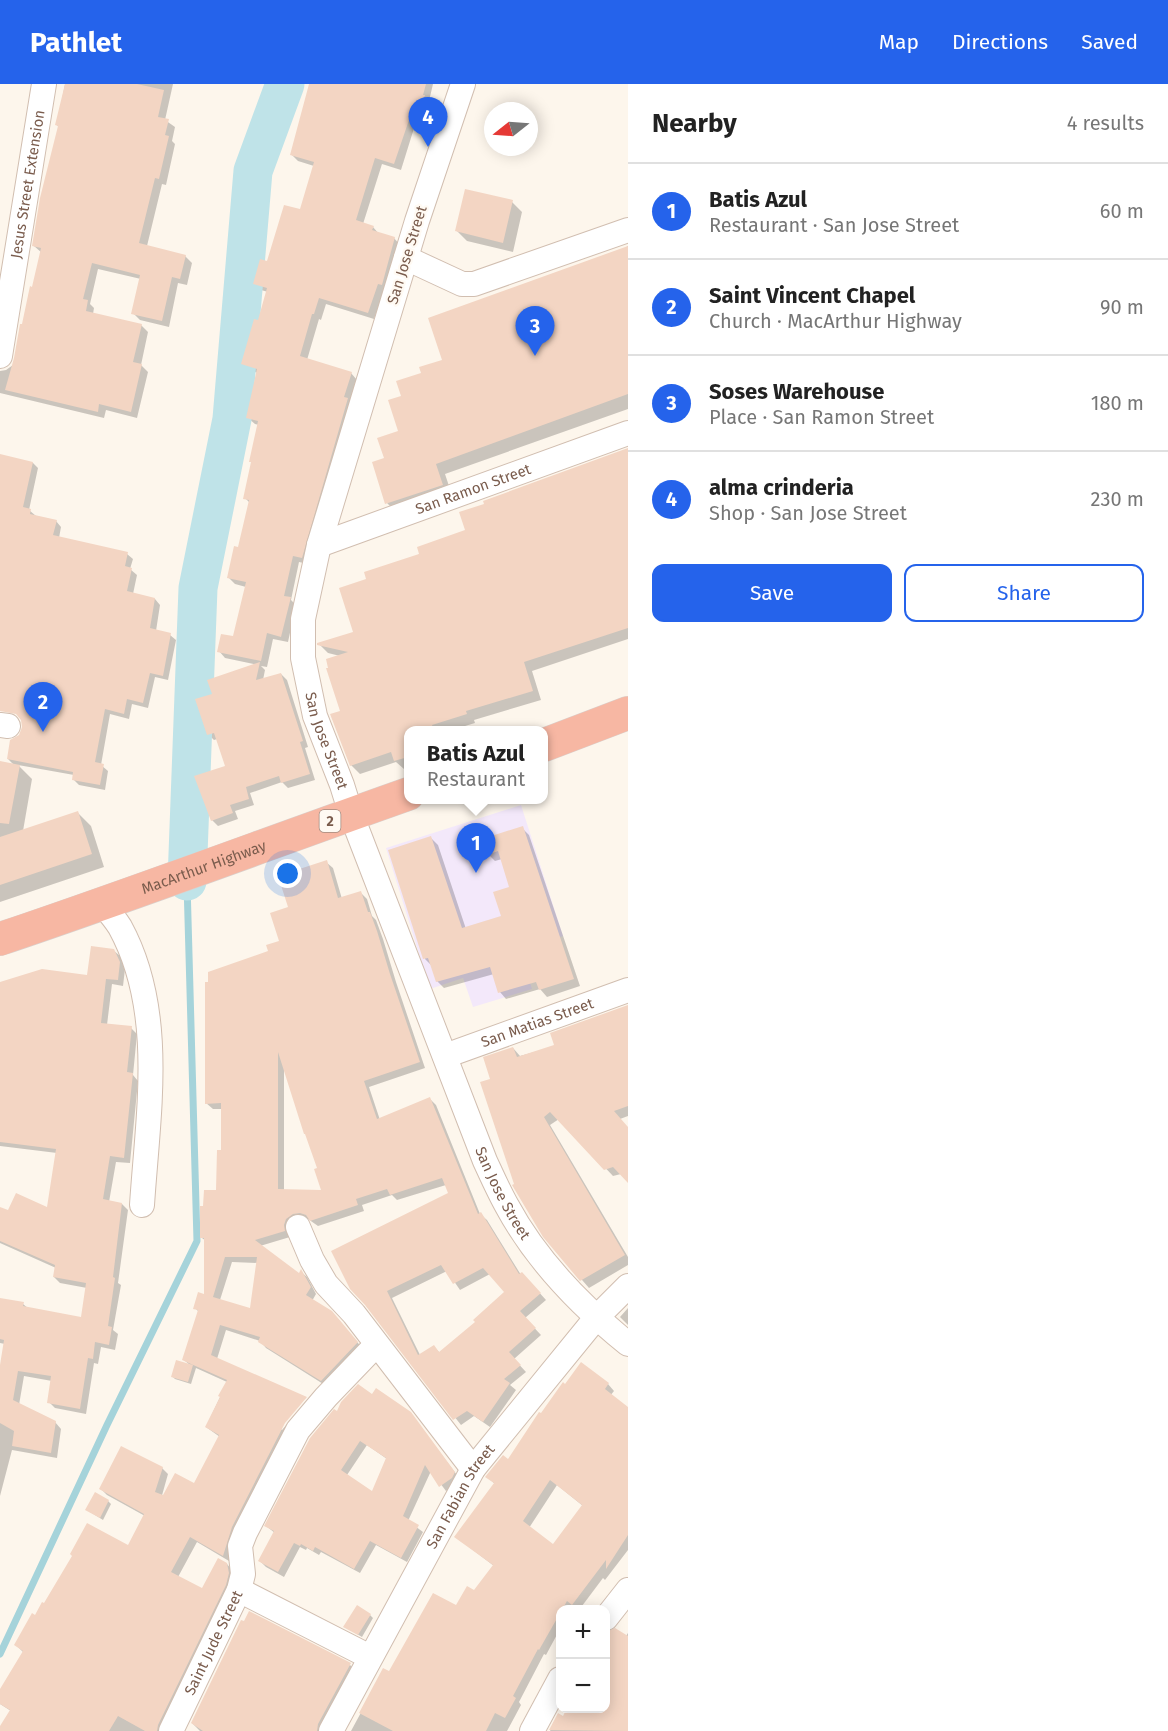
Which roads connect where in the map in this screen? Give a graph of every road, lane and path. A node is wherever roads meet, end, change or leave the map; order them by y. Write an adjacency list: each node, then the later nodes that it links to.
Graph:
1 (44, 84): 5 (street, Jesus Street Extension)
2 (463, 84): 4 (street, San Jose Street)
3 (628, 230): 4 (street)
4 (406, 258): 7 (street, San Jose Street)
5 (0, 356)
6 (628, 433): 7 (street, San Ramon Street)
7 (319, 545): 11 (street, San Jose Street)
8 (628, 713): 9 (highway)
9 (548, 743)
10 (404, 795): 11 (highway, MacArthur Highway / 2)
11 (351, 814): 12 (highway, MacArthur Highway / 2); 15 (street, San Jose Street)
12 (110, 902): 13 (highway, MacArthur Highway / 2); 16 (street)
13 (0, 939)
14 (628, 990): 15 (street, San Matias Street)
15 (445, 1056): 19 (street, San Jose Street)
16 (142, 1205)
17 (298, 1227): 21 (street)
18 (628, 1286): 19 (street, San Fabian Street)
19 (596, 1318): 20 (street, San Jose Street); 22 (street, San Fabian Street)
20 (628, 1344)
21 (376, 1345): 22 (street); 23 (street)
22 (473, 1469): 26 (street, San Fabian Street)
23 (239, 1590): 26 (street, Saint Jude Street); 28 (street, Saint Jude Street)
24 (628, 1590): 25 (street)
25 (610, 1613)
26 (370, 1657): 29 (street, San Fabian Street)
27 (556, 1689): 30 (street)
28 (171, 1731)
29 (331, 1731)
30 (532, 1731)

